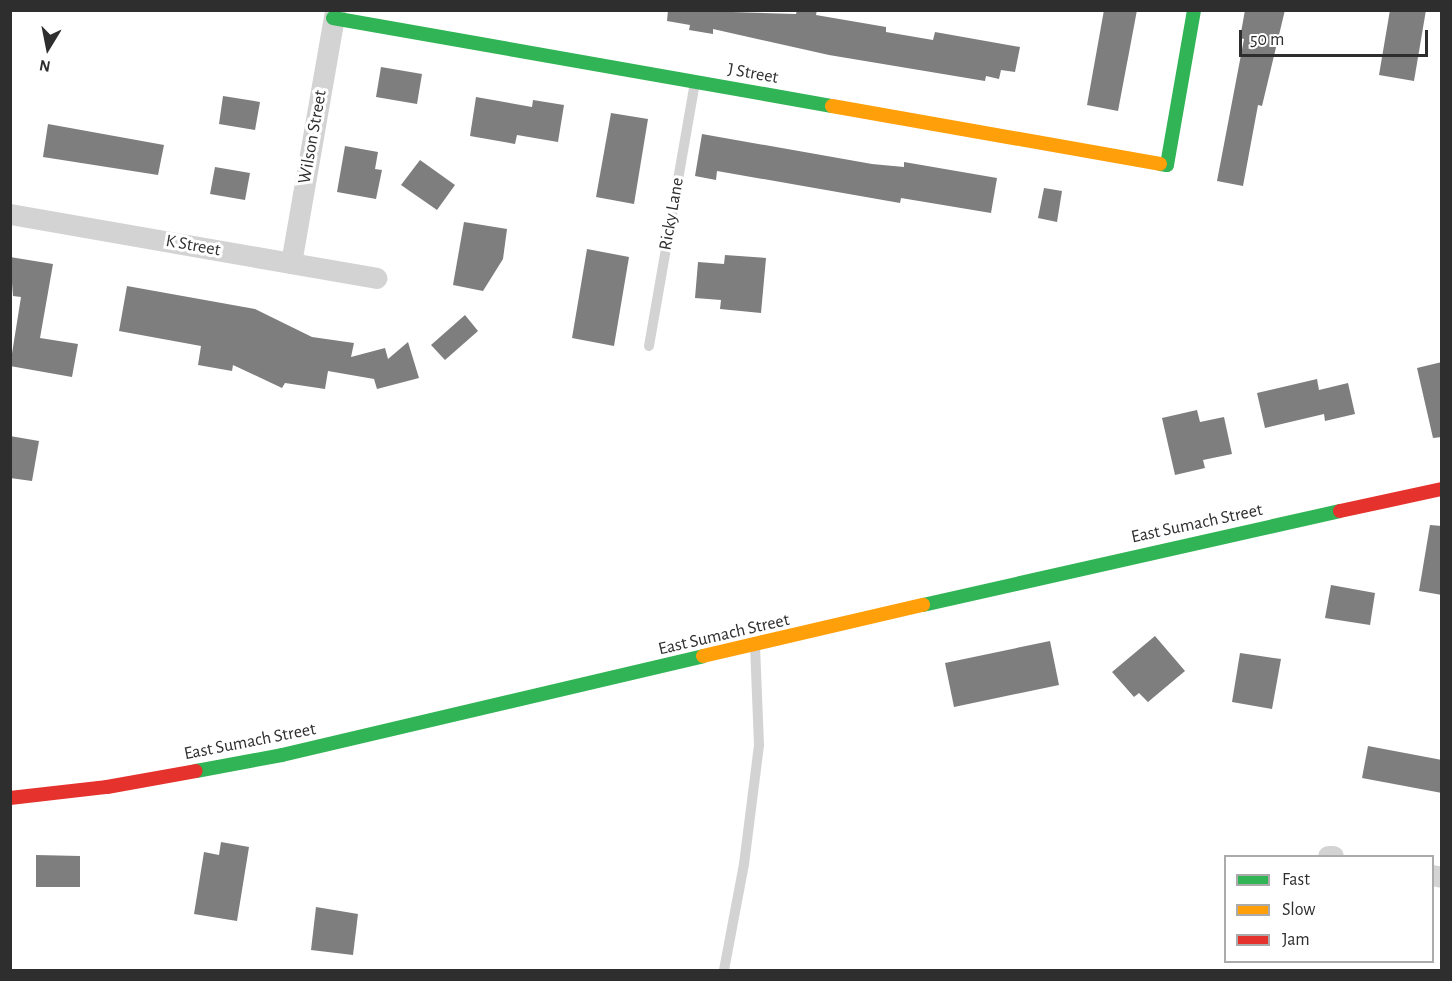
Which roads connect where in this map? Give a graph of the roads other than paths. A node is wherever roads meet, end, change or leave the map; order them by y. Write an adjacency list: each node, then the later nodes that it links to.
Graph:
1 (1194, 10): 3 (street, J Street)
2 (334, 14): 3 (street, J Street); 5 (street, Wilson Street)
3 (695, 82): 7 (lane, Ricky Lane)
4 (10, 214): 5 (street, K Street)
5 (291, 263): 6 (street, K Street)
6 (376, 278)
7 (649, 346)
8 (1442, 489): 9 (street, East Sumach Street)
9 (755, 647): 10 (street, East Sumach Street); 11 (lane)
10 (10, 798)
11 (724, 970)

